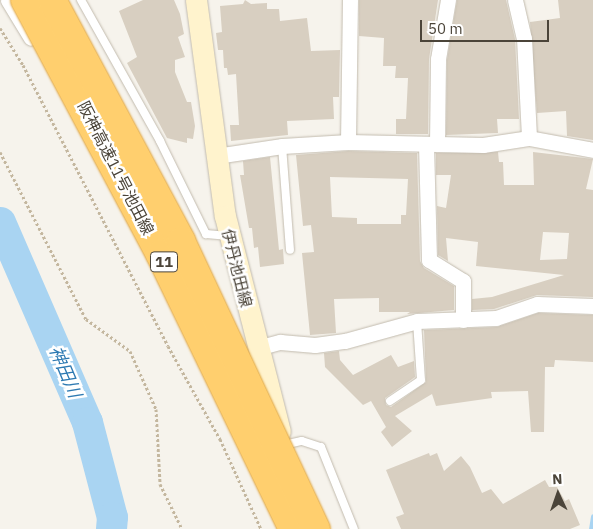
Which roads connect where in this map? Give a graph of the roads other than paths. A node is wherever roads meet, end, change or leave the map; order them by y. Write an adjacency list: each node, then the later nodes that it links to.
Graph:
1 (8, 0): 18 (street)
2 (25, 0): 24 (highway, 阪神高速11号池田線 / 11, bridge)
3 (52, 0): 26 (highway, 阪神高速11号池田線 / 11, bridge)
4 (81, 0): 15 (lane)
5 (196, 0): 14 (main road, 伊丹池田線)
6 (350, 0): 10 (street)
7 (448, 0): 11 (street)
8 (515, 0): 9 (street)
9 (529, 138): 11 (street); 13 (street)
10 (348, 142): 11 (street); 12 (street)
11 (432, 144): 19 (street)
12 (282, 146): 14 (street); 16 (lane)
13 (593, 150)
14 (216, 156): 15 (main road, 伊丹池田線)
15 (229, 236): 21 (main road, 伊丹池田線)
16 (290, 250)
17 (593, 306): 19 (street)
18 (184, 317)
19 (463, 320): 20 (street)
20 (417, 322): 21 (street); 22 (lane)
21 (257, 348): 23 (main road, 伊丹池田線)
22 (390, 400)
23 (284, 445): 25 (main road, 伊丹池田線); 27 (lane)
24 (293, 529)
25 (308, 529)
26 (316, 529)
27 (354, 529)

